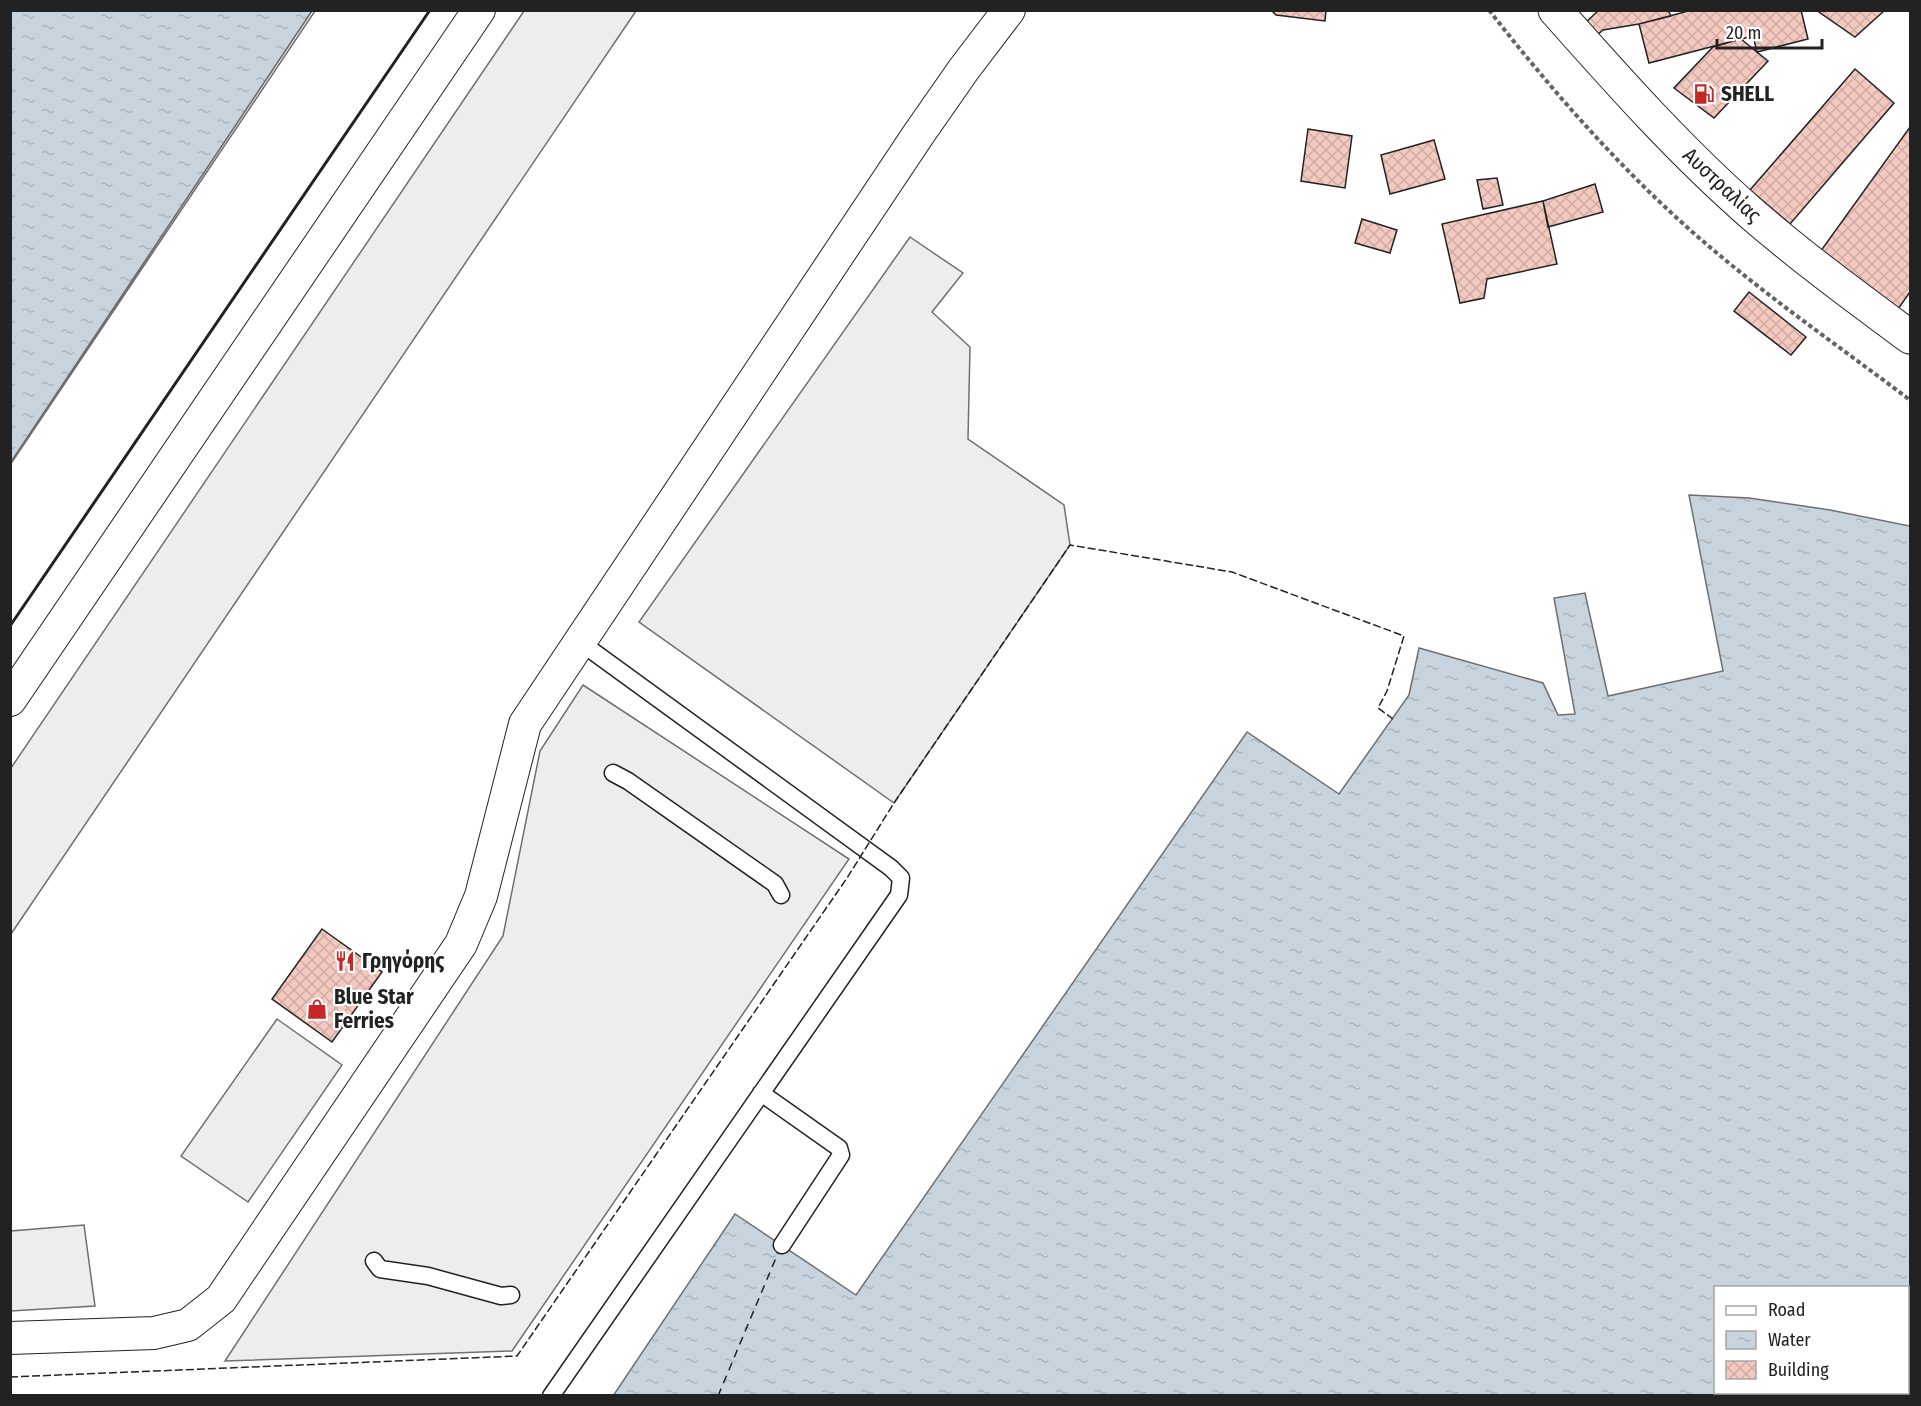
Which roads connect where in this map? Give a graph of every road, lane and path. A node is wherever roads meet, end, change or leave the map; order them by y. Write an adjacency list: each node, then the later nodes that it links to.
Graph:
1 (479, 10): 8 (street)
2 (1009, 10): 7 (street)
3 (1489, 10): 6 (path)
4 (1555, 10): 5 (main road, Αυστραλίας)
5 (1911, 337)
6 (1911, 399)
7 (580, 642): 11 (lane); 15 (street)
8 (10, 700)
9 (613, 774): 10 (lane)
10 (781, 895)
11 (761, 1093): 12 (lane); 16 (lane)
12 (782, 1245)
13 (374, 1261): 14 (lane)
14 (511, 1295)
15 (10, 1338)
16 (551, 1395)

